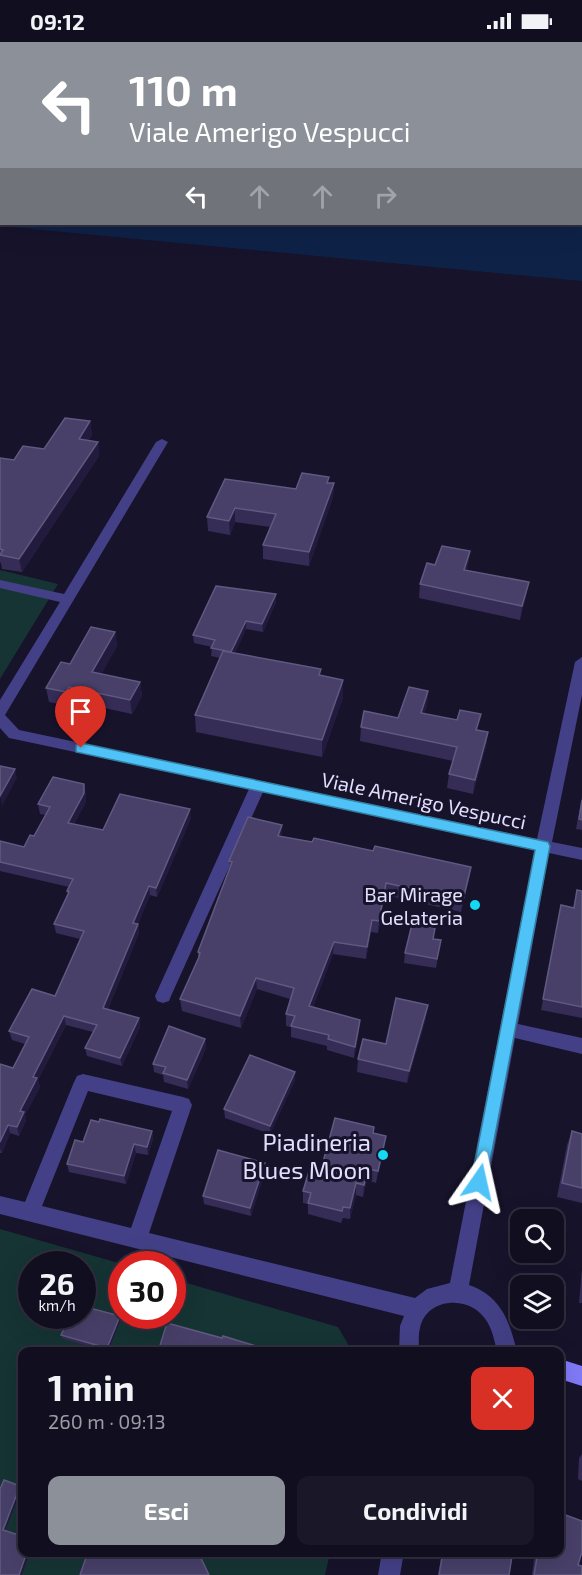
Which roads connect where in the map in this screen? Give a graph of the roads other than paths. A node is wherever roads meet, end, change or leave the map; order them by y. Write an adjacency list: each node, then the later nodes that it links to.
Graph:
1 (162, 442): 3 (street)
2 (0, 584): 3 (street)
3 (66, 599): 5 (street)
4 (582, 662): 8 (street)
5 (0, 712)
6 (0, 719): 7 (street, Viale Amerigo Vespucci)
7 (258, 786): 8 (street, Viale Amerigo Vespucci); 10 (street)
8 (543, 846): 9 (street, Viale Amerigo Vespucci); 11 (street)
9 (582, 854)
10 (163, 996)
11 (508, 1029): 12 (street); 16 (street)
12 (582, 1046)
13 (0, 1205): 14 (street)
14 (30, 1213): 15 (street); 15 (street)
15 (137, 1239): 17 (street)
16 (459, 1292): 17 (street); 19 (street)
17 (417, 1309): 18 (street)
18 (408, 1347)
19 (507, 1347)
20 (564, 1370): 21 (street)
21 (582, 1376)
22 (392, 1557): 23 (street)
23 (388, 1575)

